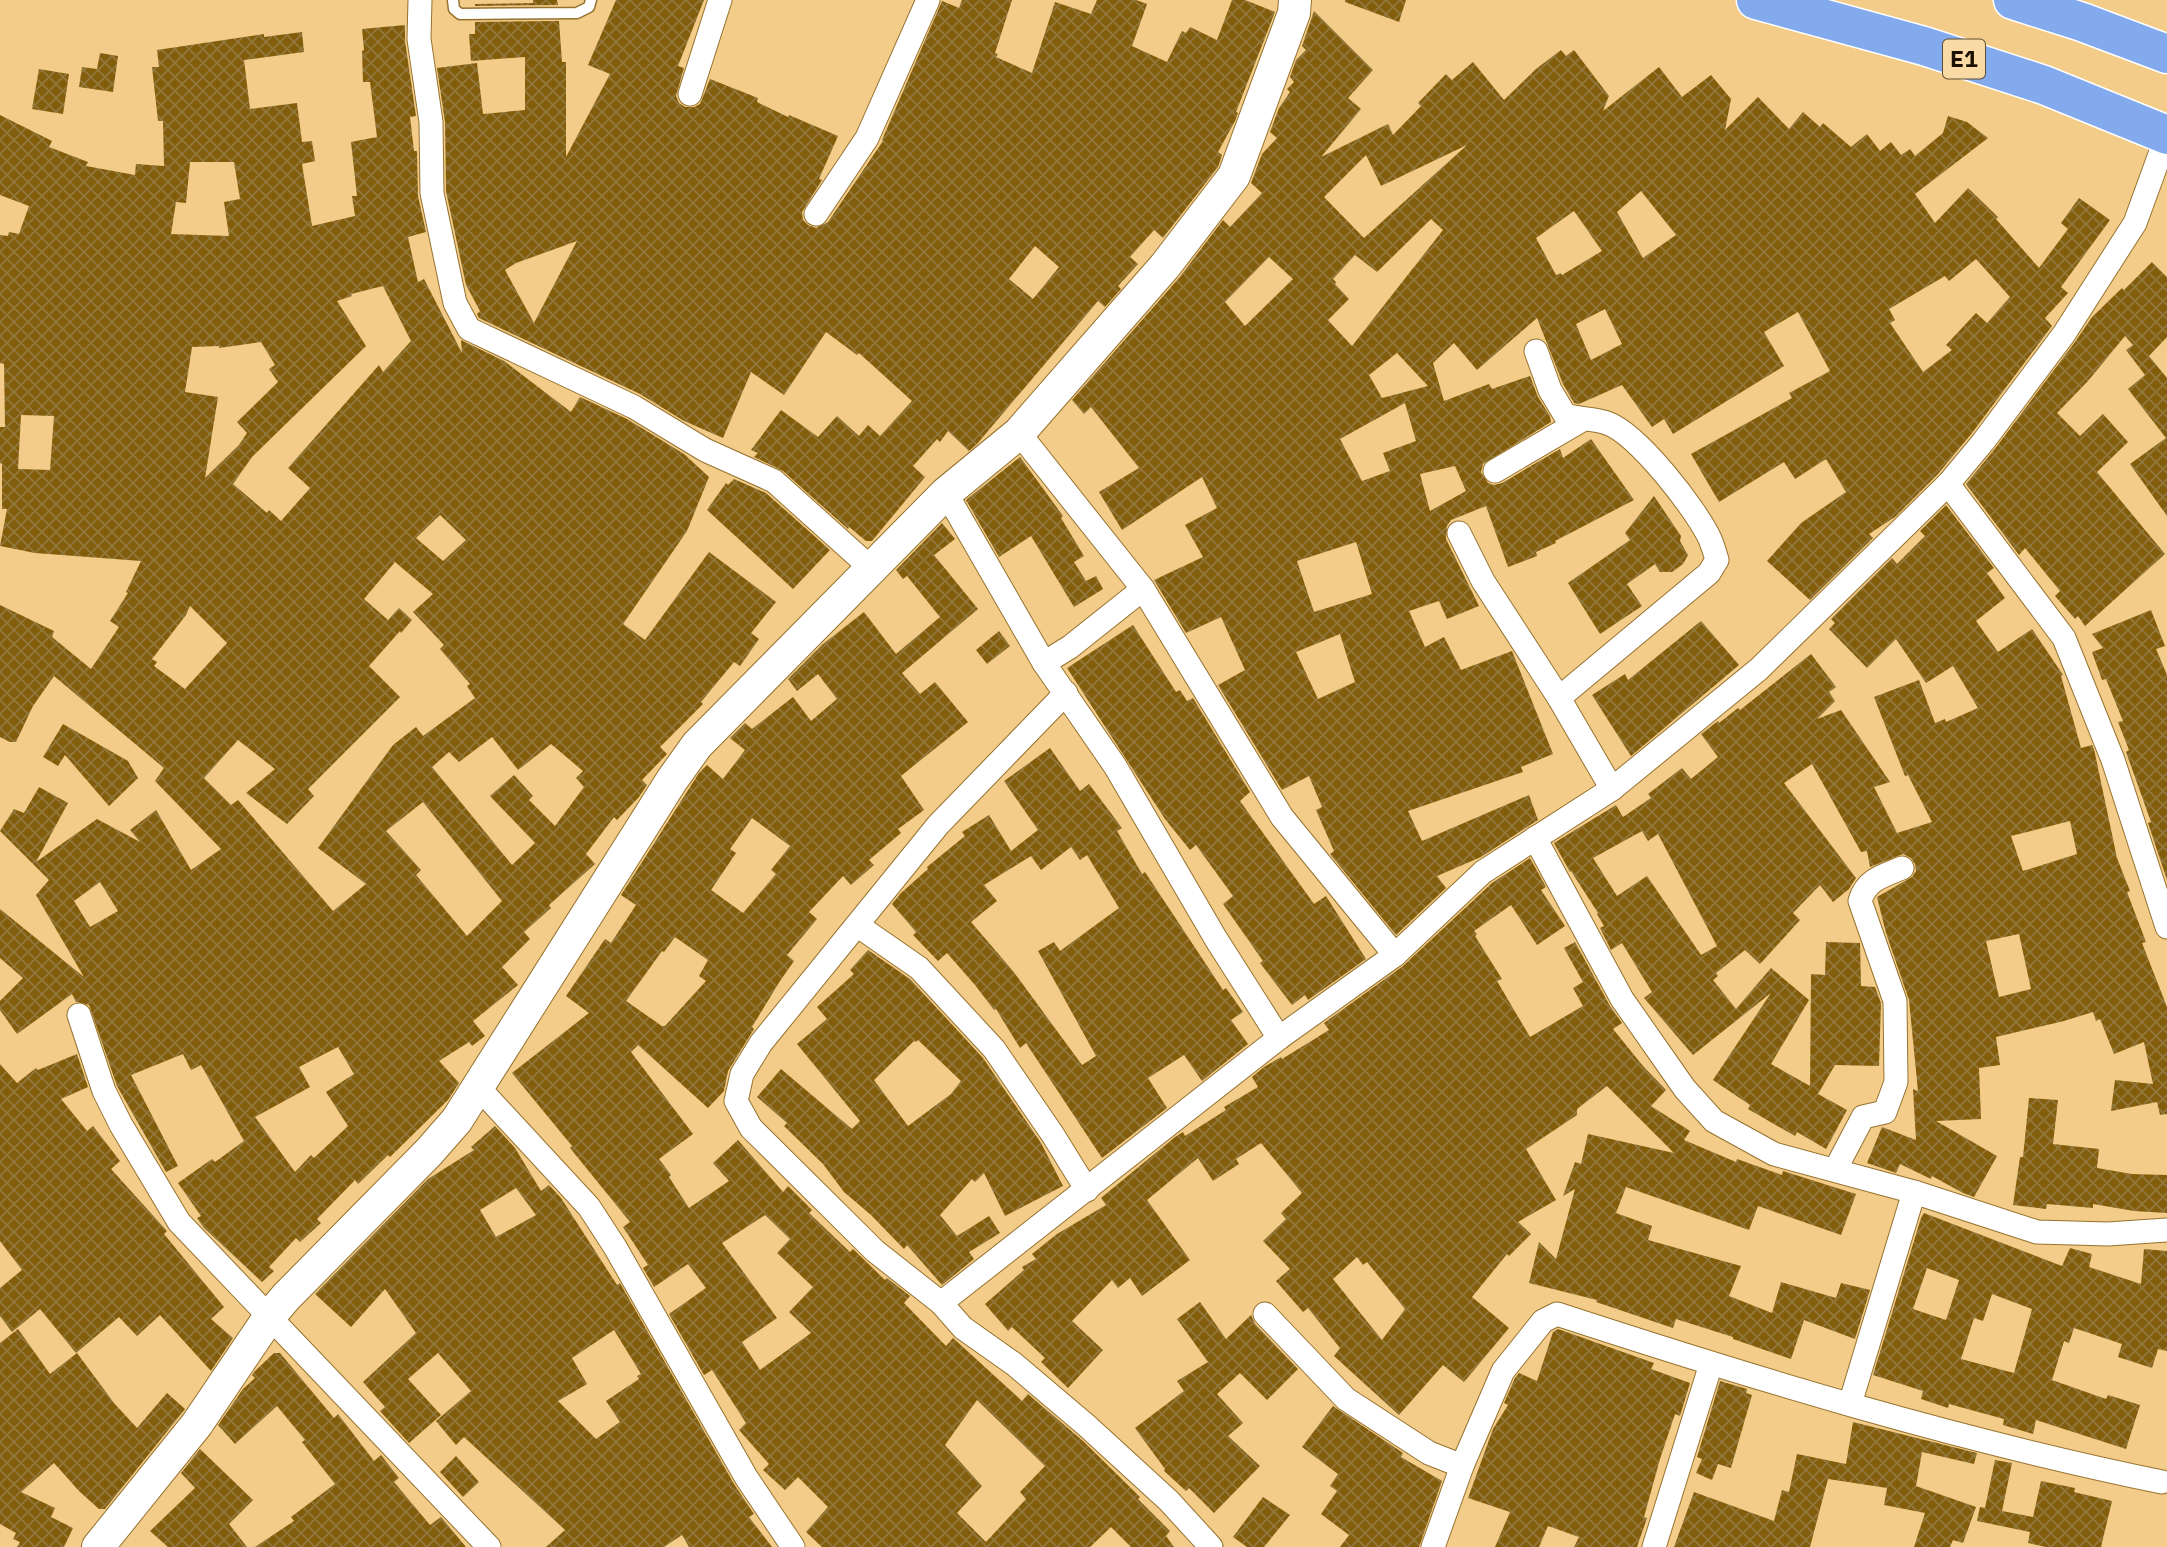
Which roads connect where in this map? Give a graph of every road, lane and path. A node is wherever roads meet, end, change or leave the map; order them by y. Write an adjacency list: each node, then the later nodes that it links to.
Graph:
1 (420, 0): 20 (street)
2 (453, 0): 3 (lane)
3 (591, 0)
4 (720, 0): 10 (street)
5 (928, 0): 12 (street)
6 (1295, 0): 15 (street)
7 (1756, 0): 11 (highway, E1)
8 (2013, 0): 9 (highway)
9 (2167, 54)
10 (690, 94)
11 (2167, 135): 17 (street)
12 (816, 214)
13 (1536, 351): 14 (street)
14 (1582, 420): 16 (street); 24 (street)
15 (1019, 433): 18 (street); 21 (street)
16 (1495, 471)
17 (1948, 484): 25 (street); 29 (street)
18 (946, 493): 20 (street); 22 (street)
19 (1459, 533): 24 (street)
20 (872, 569): 33 (street)
21 (1143, 589): 22 (street); 30 (street)
22 (1044, 663): 23 (street)
23 (1066, 694): 28 (street); 32 (street)
24 (1559, 698): 25 (street)
25 (1612, 789): 26 (street)
26 (1535, 838): 30 (street); 34 (street)
27 (1902, 868): 34 (street)
28 (857, 925): 35 (street); 38 (street)
29 (2167, 927)
30 (1395, 955): 32 (street)
31 (79, 1015): 40 (street)
32 (1279, 1038): 35 (street)
33 (478, 1087): 40 (street); 47 (street)
34 (1835, 1170): 36 (street)
35 (1087, 1190): 38 (street)
36 (1914, 1192): 37 (street); 42 (street)
37 (2167, 1230)
38 (941, 1303): 48 (street)
39 (1265, 1314): 43 (street)
40 (270, 1317): 45 (street); 46 (street)
41 (1711, 1364): 42 (street); 43 (street); 50 (street)
42 (1850, 1404): 44 (street)
43 (1462, 1466): 49 (street)
44 (2162, 1482)
45 (98, 1547)
46 (489, 1547)
47 (793, 1547)
48 (1212, 1547)
49 (1433, 1547)
50 (1654, 1547)

